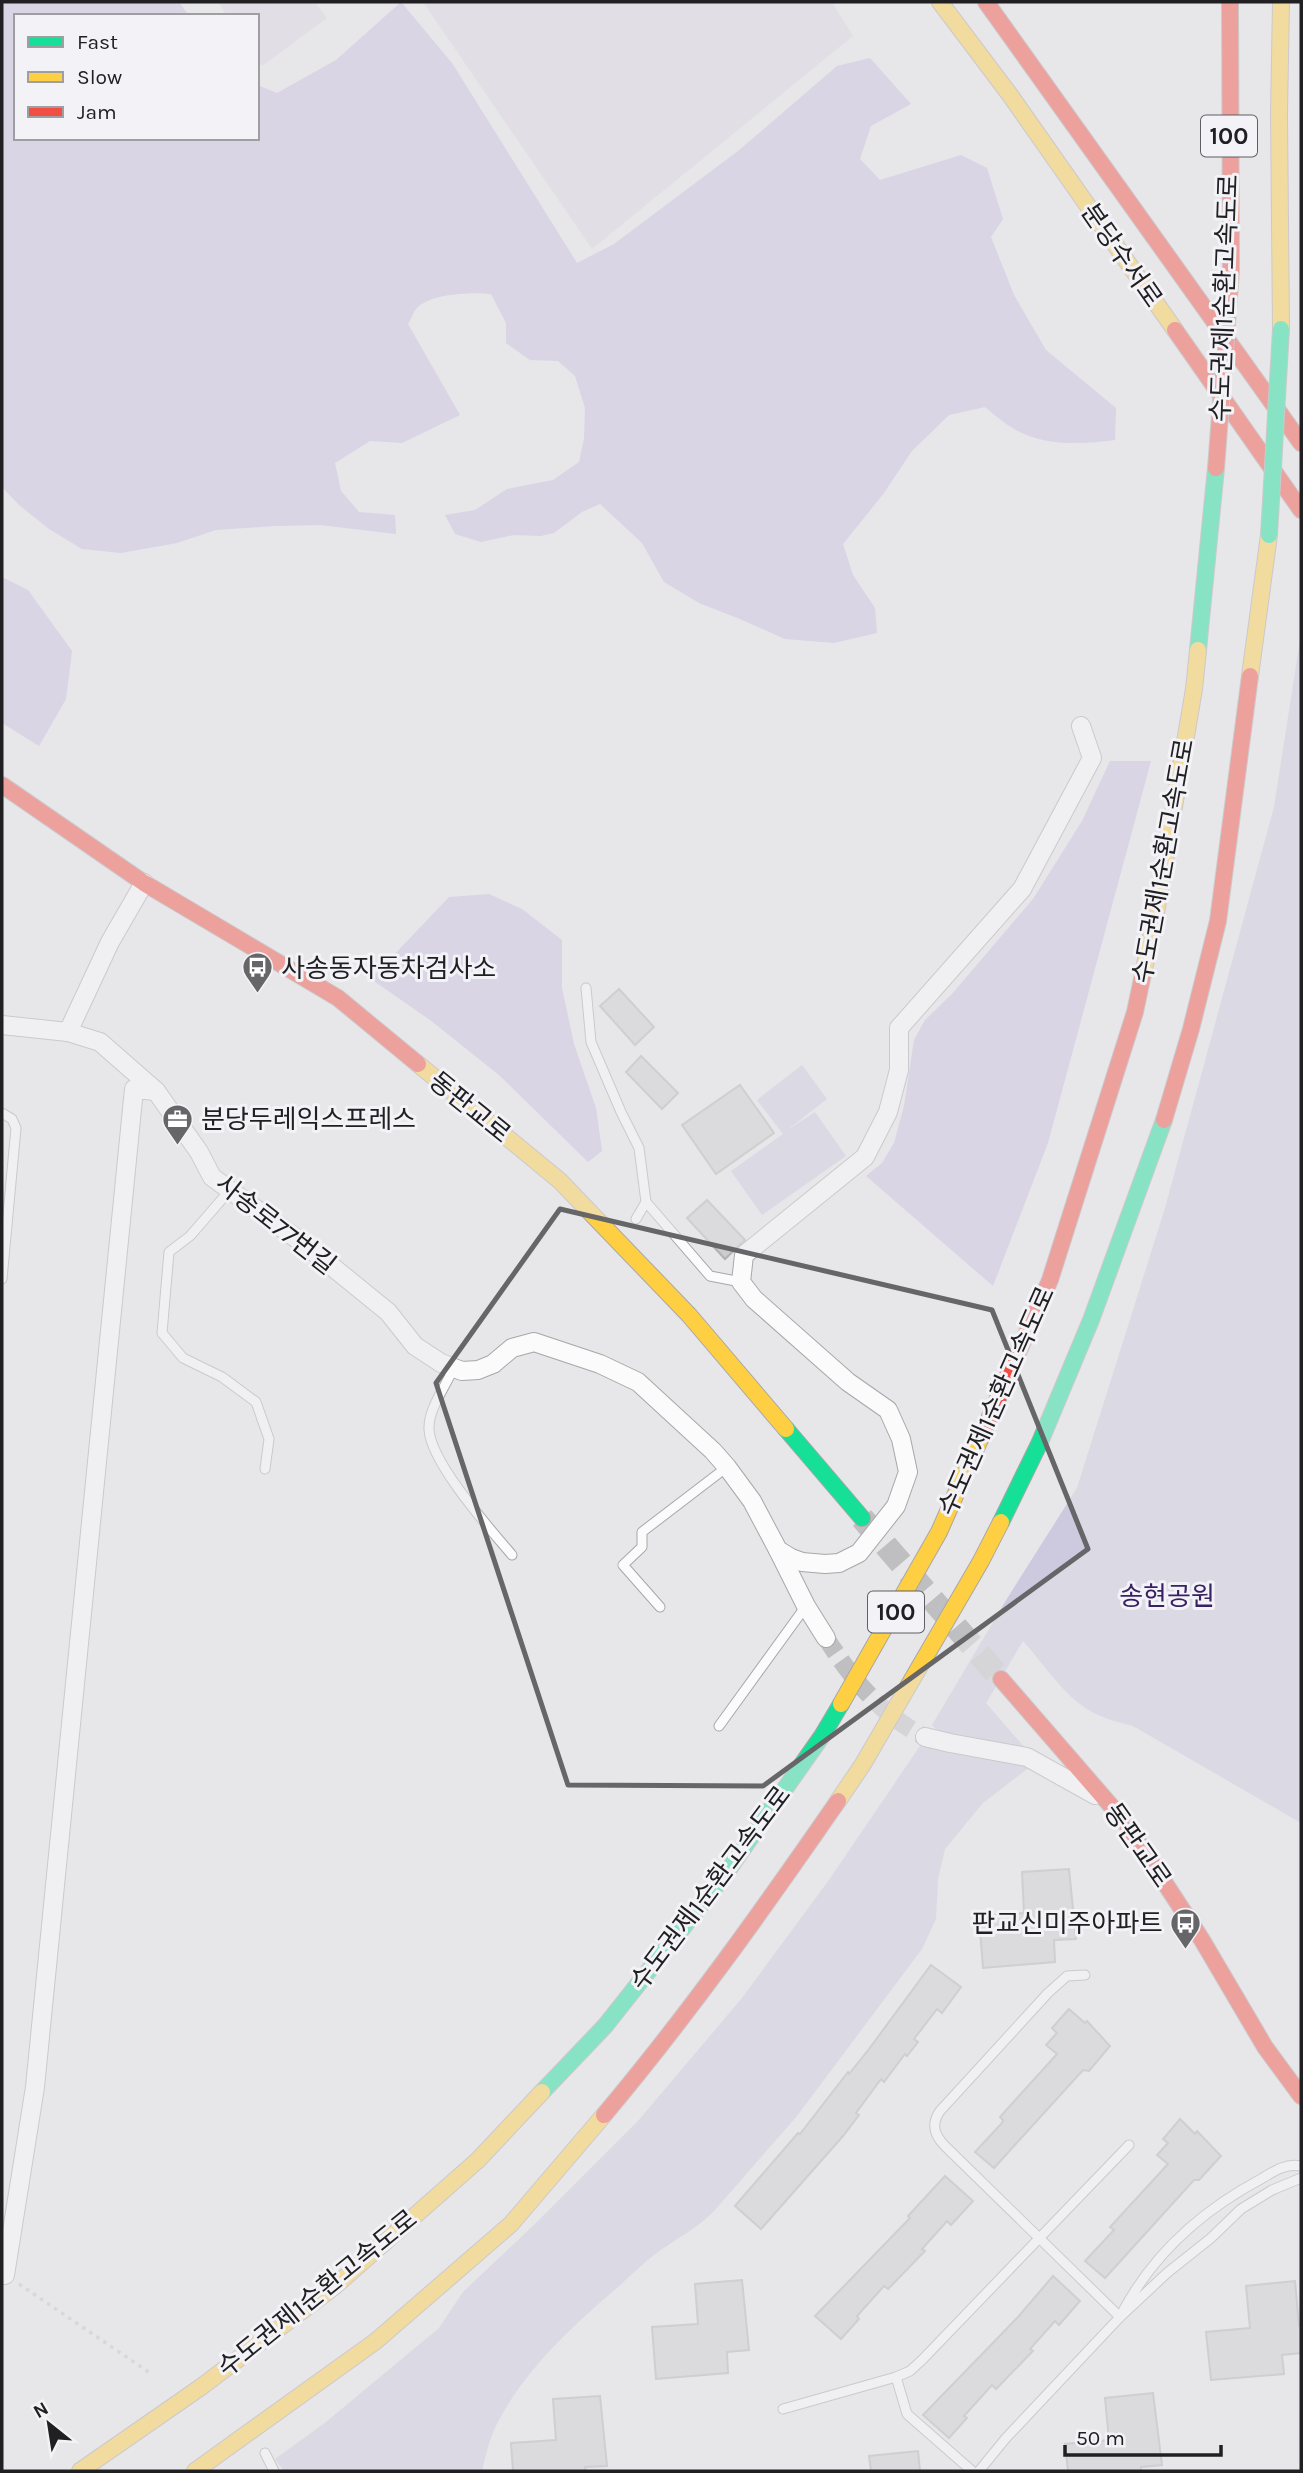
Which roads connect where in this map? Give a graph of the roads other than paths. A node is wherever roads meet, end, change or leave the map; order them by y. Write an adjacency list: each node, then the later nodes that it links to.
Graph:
1 (940, 2): 6 (main road, 분당수서로)
2 (986, 2): 5 (main road, 분당수서로)
3 (1230, 2): 44 (main road, 수도권제1순환고속도로 / 100, bridge)
4 (1281, 2): 45 (main road, 수도권제1순환고속도로 / 100, bridge)
5 (1301, 443)
6 (1301, 510)
7 (1081, 726): 19 (street)
8 (2, 785): 9 (main road, 동판교로)
9 (144, 883): 12 (street); 23 (main road, 동판교로)
10 (586, 988): 16 (lane)
11 (2, 1025): 12 (street, 사송로77번길)
12 (68, 1032): 13 (street, 사송로77번길)
13 (156, 1091): 15 (street, 사송로77번길); 39 (street)
14 (2, 1113): 18 (lane)
15 (230, 1190): 20 (street, 사송로77번길); 22 (lane)
16 (646, 1202): 17 (lane); 19 (lane)
17 (636, 1219)
18 (2, 1279)
19 (741, 1282): 24 (street)
20 (453, 1369): 21 (street); 25 (lane)
21 (727, 1467): 24 (street); 26 (lane)
22 (265, 1469)
23 (862, 1518)
24 (778, 1550): 27 (street)
25 (512, 1555)
26 (660, 1606)
27 (806, 1606): 28 (street); 30 (lane)
28 (826, 1638)
29 (1001, 1679): 32 (main road, 동판교로)
30 (719, 1726)
31 (925, 1737): 32 (street)
32 (1125, 1822): 34 (main road, 동판교로)
33 (1085, 1975): 38 (lane)
34 (1301, 2096)
35 (1129, 2145): 38 (lane)
36 (1301, 2166): 40 (lane)
37 (1301, 2178): 40 (lane)
38 (1038, 2239): 40 (lane); 41 (lane)
39 (5, 2275)
40 (1120, 2317): 48 (lane)
41 (896, 2377): 42 (lane); 47 (lane)
42 (783, 2409)
43 (265, 2453): 46 (lane)
44 (80, 2471)
45 (195, 2471)
46 (274, 2471)
47 (972, 2471)
48 (979, 2471)

